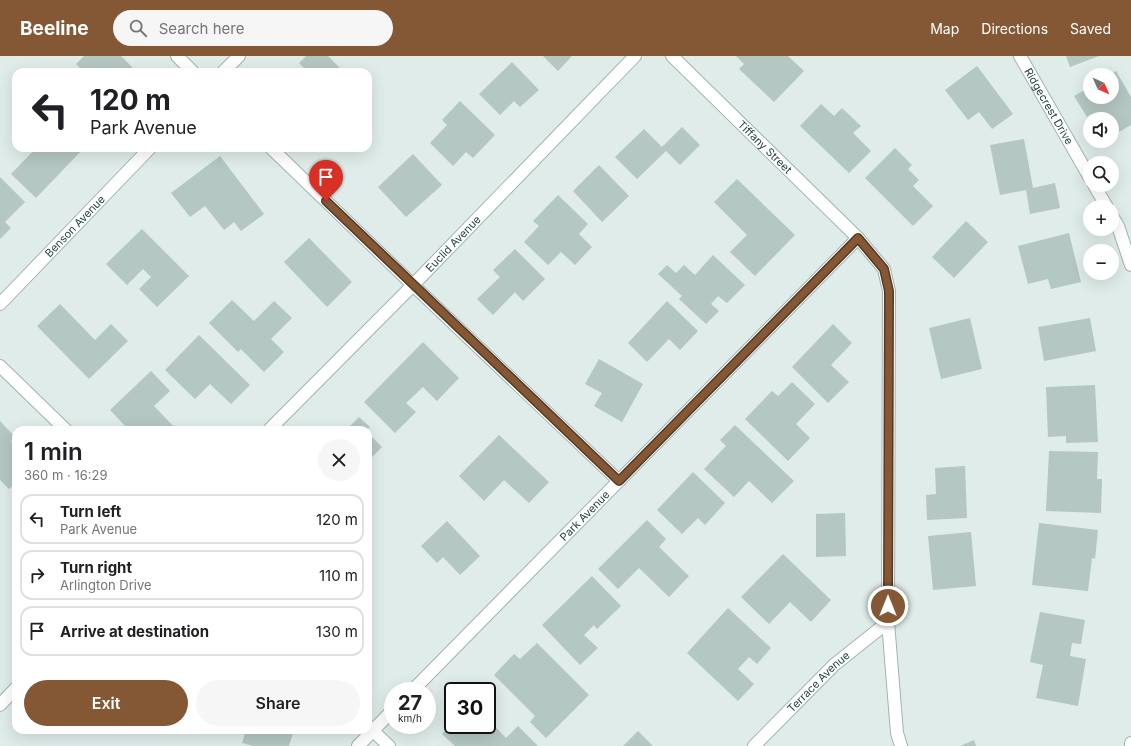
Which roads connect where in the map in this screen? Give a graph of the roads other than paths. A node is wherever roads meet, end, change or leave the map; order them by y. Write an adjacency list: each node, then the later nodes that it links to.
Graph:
1 (177, 56): 6 (street)
2 (239, 56): 7 (street)
3 (635, 56): 14 (street, Euclid Avenue)
4 (672, 56): 12 (street, Tiffany Street)
5 (1020, 56): 10 (street, Ridgecrest Drive)
6 (189, 68)
7 (227, 68)
8 (146, 152): 15 (street, Benson Avenue)
9 (275, 152): 14 (street)
10 (1083, 166)
11 (1119, 229): 13 (street)
12 (858, 238): 19 (street, Park Avenue); 20 (street, Tiffany Street)
13 (1131, 265)
14 (413, 285): 18 (street, Euclid Avenue); 19 (street)
15 (0, 304)
16 (0, 366): 17 (street)
17 (62, 426)
18 (273, 426)
19 (619, 481): 21 (street, Park Avenue)
20 (888, 622): 31 (street, Terrace Avenue); 32 (street, Tiffany Street)
21 (421, 682)
22 (12, 692): 23 (street)
23 (0, 705)
24 (384, 717): 25 (street)
25 (372, 727)
26 (372, 729): 30 (street)
27 (367, 734): 29 (street)
28 (1131, 743): 33 (street)
29 (358, 746)
30 (389, 746)
31 (754, 746)
32 (901, 746)
33 (1131, 746)

